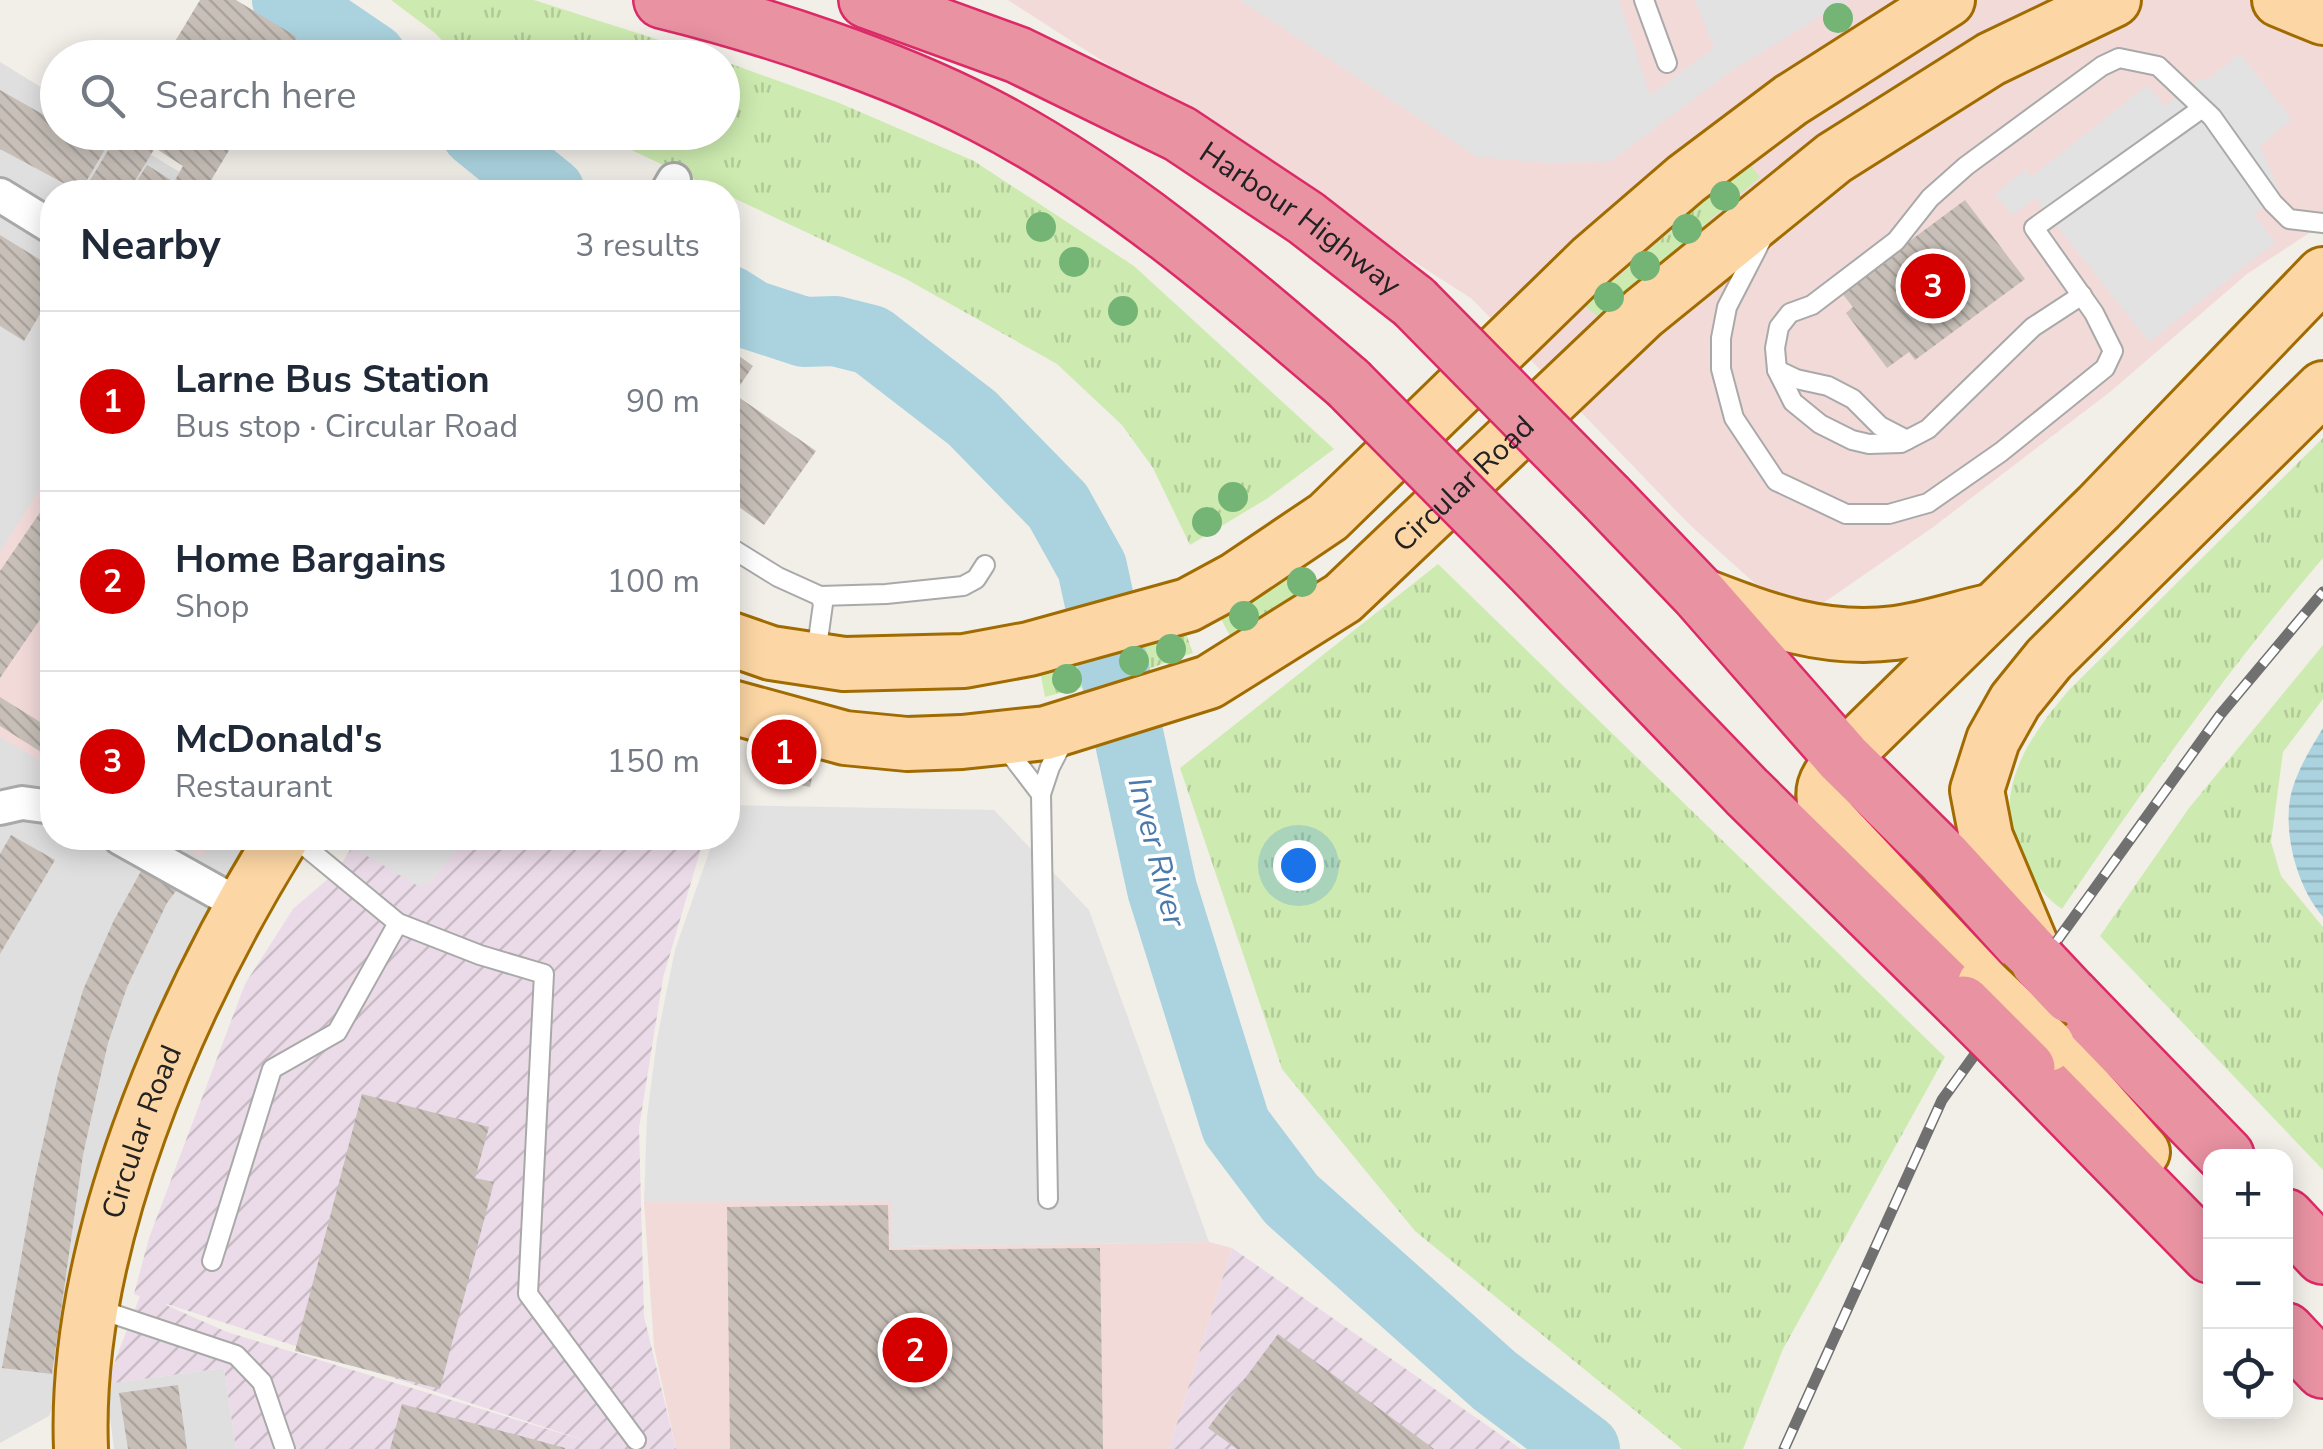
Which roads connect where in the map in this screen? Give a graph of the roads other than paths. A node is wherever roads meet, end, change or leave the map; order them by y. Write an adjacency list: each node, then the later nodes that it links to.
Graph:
1 (662, 0): 39 (highway, bridge)
2 (867, 0): 21 (highway, Harbour Highway, bridge)
3 (1644, 0): 8 (lane)
4 (1948, 0): 25 (main road)
5 (2114, 0): 10 (main road, Circular Road)
6 (2279, 0): 7 (main road)
7 (2323, 18)
8 (1667, 63)
9 (2201, 110): 13 (lane); 15 (lane); 16 (lane)
10 (1796, 186): 15 (lane); 27 (main road, Circular Road)
11 (0, 195): 12 (street)
12 (40, 219)
13 (2323, 223)
14 (2323, 274): 23 (main road)
15 (2082, 295): 18 (lane)
16 (1777, 370): 18 (lane); 18 (lane)
17 (2323, 388): 38 (main road)
18 (1906, 440)
19 (740, 553): 22 (lane)
20 (985, 565): 22 (lane)
21 (1698, 594): 23 (main road); 29 (highway, Harbour Highway)
22 (820, 596): 25 (lane)
23 (1994, 610): 29 (main road)
24 (740, 642): 25 (main road)
25 (816, 660)
26 (740, 709): 28 (main road, Circular Road)
27 (1075, 723): 28 (main road, Circular Road); 30 (lane)
28 (999, 740): 30 (lane)
29 (1843, 758): 38 (highway, Harbour Highway); 39 (main road)
30 (1042, 794): 41 (lane)
31 (40, 806): 32 (street)
32 (0, 808)
33 (141, 850): 36 (street)
34 (274, 850): 36 (main road, Circular Road)
35 (310, 850): 37 (lane)
36 (240, 905): 46 (main road, Circular Road)
37 (398, 923): 45 (lane); 49 (lane)
38 (2054, 979): 40 (highway, Harbour Highway)
39 (1974, 994): 43 (highway, bridge)
40 (2219, 1149)
41 (1048, 1199)
42 (2293, 1224): 44 (highway)
43 (2203, 1247)
44 (2323, 1256)
45 (212, 1261)
46 (90, 1307): 50 (main road, Circular Road); 51 (lane)
47 (2293, 1339): 48 (highway)
48 (2323, 1370)
49 (636, 1440)
50 (81, 1449)
51 (285, 1449)

